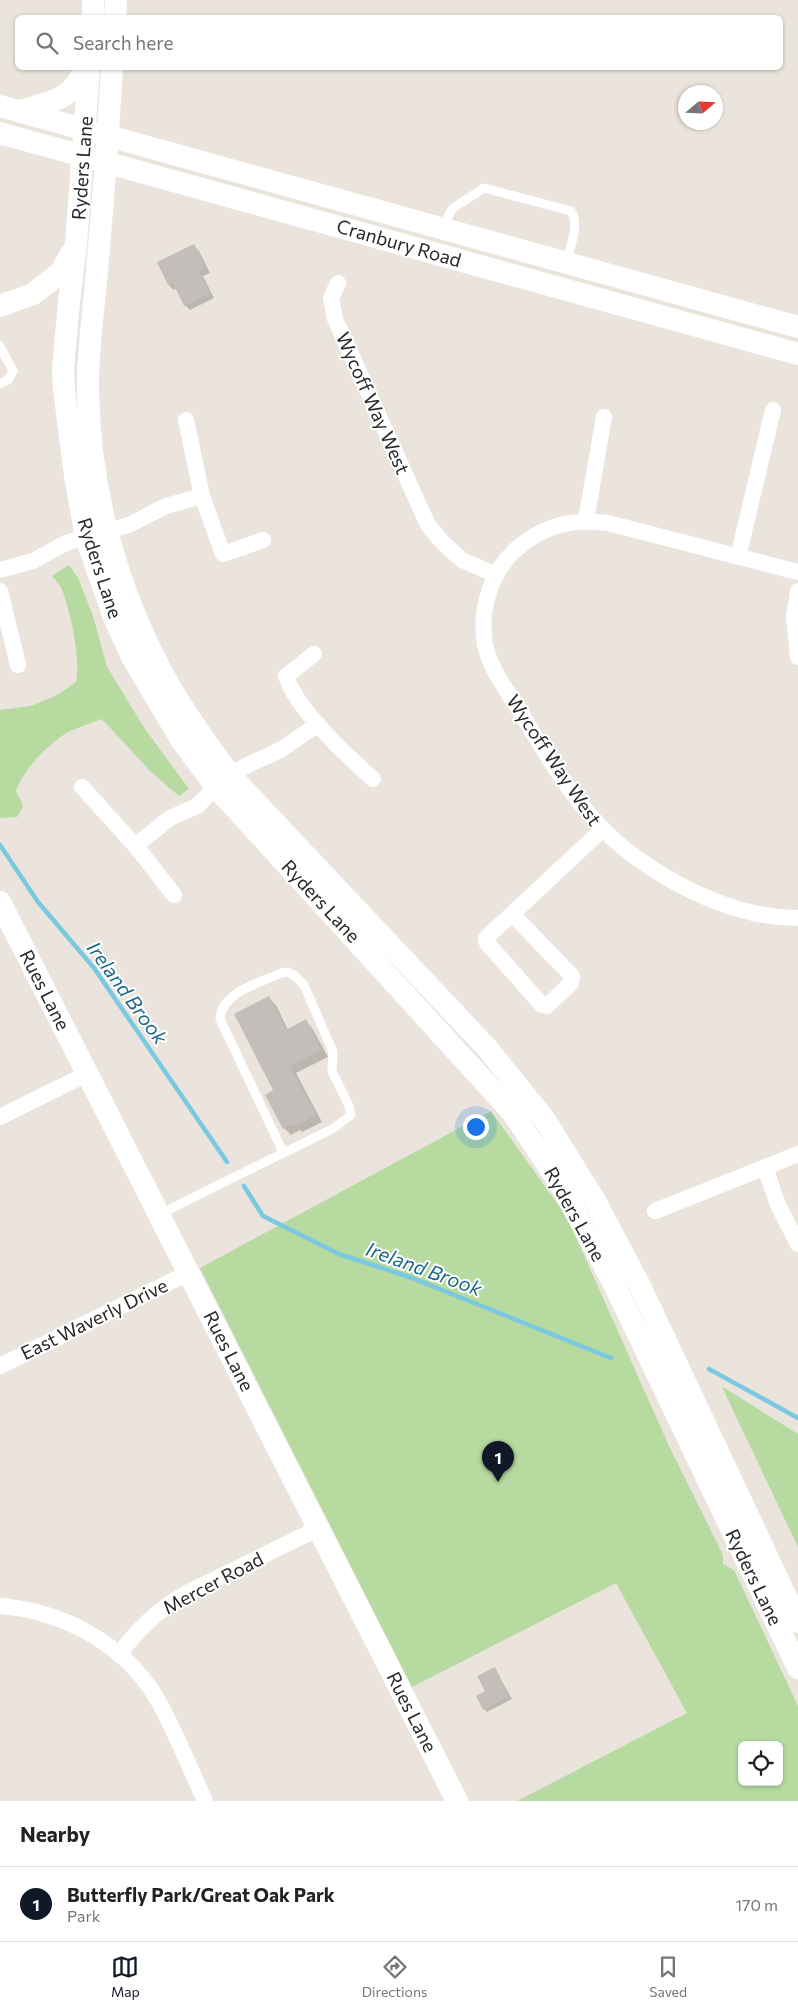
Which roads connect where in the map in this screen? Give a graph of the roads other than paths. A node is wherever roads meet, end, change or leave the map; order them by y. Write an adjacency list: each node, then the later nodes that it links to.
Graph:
1 (93, 0): 3 (main road)
2 (116, 0): 4 (main road)
3 (93, 15)
4 (115, 15)
5 (84, 70): 8 (main road)
6 (89, 70): 9 (main road, Ryders Lane)
7 (112, 70): 11 (main road, Ryders Lane)
8 (9, 109): 9 (main road, Cranbury Road)
9 (84, 129): 11 (main road, Cranbury Road); 12 (main road, Ryders Lane)
10 (0, 133): 12 (main road, Cranbury Road)
11 (108, 136): 13 (main road, Ryders Lane); 14 (main road, Cranbury Road)
12 (82, 156): 13 (main road, Cranbury Road); 15 (main road, Ryders Lane)
13 (106, 162): 21 (main road, Cranbury Road); 28 (main road, Ryders Lane)
14 (441, 228): 16 (main road, Cranbury Road); 16 (lane)
15 (76, 244): 18 (main road); 28 (main road, Ryders Lane)
16 (566, 263): 19 (main road, Cranbury Road)
17 (338, 283): 33 (street, Wycoff Way West)
18 (0, 306)
19 (798, 327)
20 (0, 346): 22 (lane)
21 (798, 354)
22 (0, 384)
23 (773, 410): 30 (street)
24 (604, 417): 27 (street)
25 (186, 420): 26 (street)
26 (202, 496): 28 (street); 29 (street)
27 (586, 520): 30 (street, Wycoff Way West); 33 (street, Wycoff Way West)
28 (96, 535): 31 (street); 41 (main road, Ryders Lane)
29 (263, 540)
30 (738, 557): 32 (street, Wycoff Way West)
31 (0, 570)
32 (798, 572)
33 (496, 575): 43 (street, Wycoff Way West)
34 (0, 591): 38 (street)
35 (798, 591): 37 (street)
36 (314, 654): 39 (street)
37 (798, 656)
38 (18, 665)
39 (318, 724): 40 (street); 41 (street)
40 (373, 779)
41 (223, 781): 44 (street); 61 (main road, Ryders Lane); 63 (main road, Ryders Lane)
42 (82, 787): 44 (street)
43 (603, 829): 47 (street, Wycoff Way West); 48 (street)
44 (135, 846): 45 (street)
45 (174, 896)
46 (0, 902): 49 (main road, Rues Lane)
47 (512, 914): 47 (street, Wycoff Way West)
48 (798, 918)
49 (87, 1074): 50 (street); 55 (main road, Rues Lane)
50 (0, 1117)
51 (283, 1152): 51 (lane); 55 (lane)
52 (798, 1154): 53 (street)
53 (765, 1167): 54 (street); 56 (street)
54 (655, 1211)
55 (159, 1214): 57 (main road, Rues Lane)
56 (798, 1244)
57 (188, 1272): 58 (street, East Waverly Drive); 59 (main road, Rues Lane)
58 (0, 1366)
59 (319, 1528): 62 (street, Mercer Road); 65 (main road, Rues Lane)
60 (0, 1606): 62 (street)
61 (798, 1622)
62 (119, 1655): 64 (street)
63 (798, 1668)
64 (205, 1801)
65 (457, 1801)

